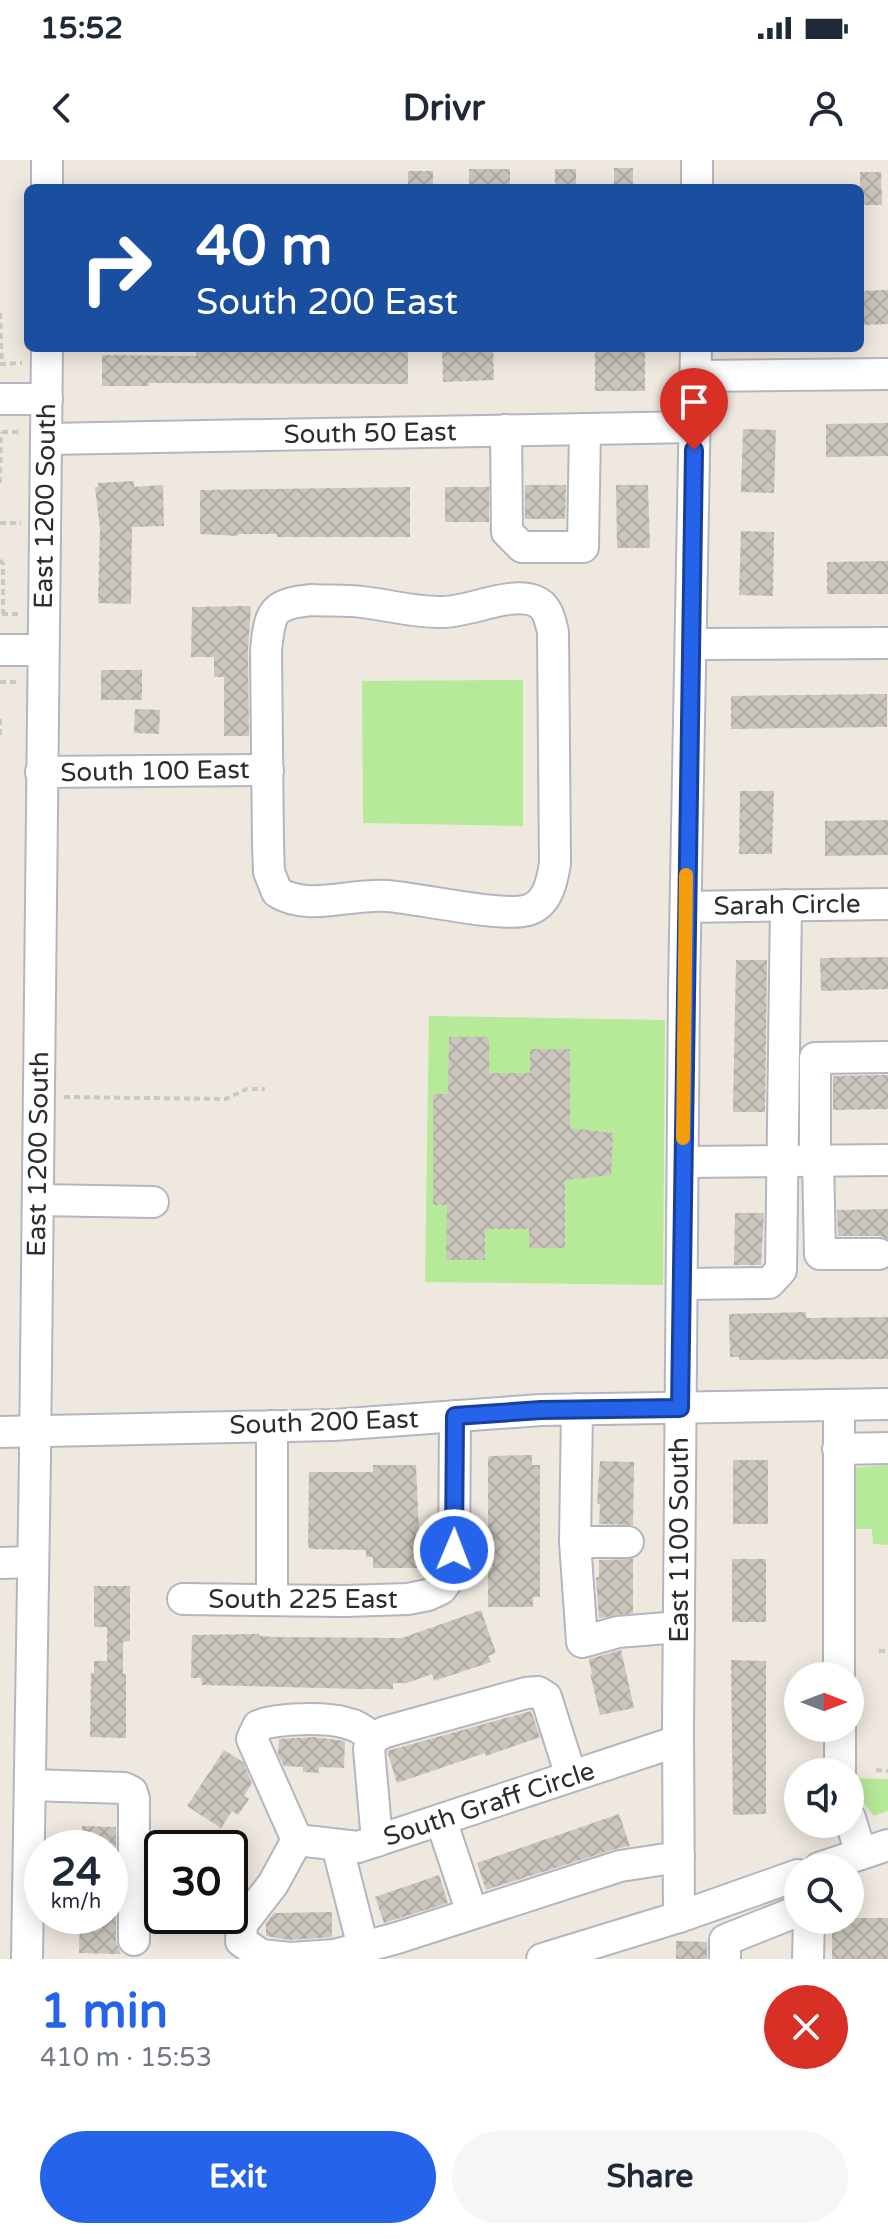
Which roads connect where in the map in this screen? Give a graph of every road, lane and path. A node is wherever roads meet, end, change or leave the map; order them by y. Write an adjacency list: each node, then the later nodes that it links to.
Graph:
1 (47, 160): 3 (street)
2 (697, 160): 4 (street)
3 (47, 184)
4 (697, 184)
5 (0, 313): 8 (path)
6 (34, 356): 8 (path); 11 (street, East 1200 South)
7 (696, 362): 9 (street); 12 (street, East 1100 South)
8 (1, 364)
9 (888, 374)
10 (0, 399): 11 (street)
11 (47, 399): 16 (street, East 1200 South)
12 (694, 427): 13 (street, South 50 East); 24 (street, East 1100 South)
13 (585, 429): 14 (street, South 50 East); 14 (street)
14 (506, 430): 16 (street, South 50 East)
15 (1, 432): 16 (path); 17 (path)
16 (34, 436): 26 (street, East 1200 South)
17 (0, 483)
18 (0, 523): 19 (path)
19 (21, 523)
20 (0, 560): 21 (path)
21 (1, 614): 22 (path)
22 (20, 614)
23 (888, 643): 24 (street)
24 (691, 644): 35 (street, East 1100 South)
25 (0, 650): 26 (street)
26 (43, 650): 32 (street, East 1200 South)
27 (0, 682): 28 (path)
28 (18, 682)
29 (0, 719): 30 (path)
30 (0, 735)
31 (268, 770): 31 (street); 32 (street, South 100 East)
32 (41, 772): 43 (street, East 1200 South)
33 (888, 904): 34 (street, Sarah Circle)
34 (786, 905): 35 (street, Sarah Circle); 40 (street)
35 (686, 907): 42 (street, East 1100 South)
36 (888, 1057): 41 (street)
37 (265, 1089): 38 (path)
38 (64, 1097)
39 (888, 1160): 41 (street)
40 (782, 1161): 41 (street); 42 (street); 46 (street)
41 (816, 1161): 45 (street)
42 (683, 1162): 46 (street, East 1100 South)
43 (38, 1200): 44 (street); 53 (street, East 1200 South)
44 (153, 1202)
45 (879, 1254)
46 (682, 1284): 49 (street, East 1100 South)
47 (888, 1404): 48 (street, South 200 East)
48 (839, 1405): 49 (street, South 200 East); 56 (street)
49 (680, 1408): 50 (street, South 200 East); 63 (street, East 1100 South)
50 (577, 1409): 51 (street, South 200 East); 57 (street)
51 (455, 1416): 52 (street, South 200 East); 62 (street, South 225 East)
52 (272, 1426): 53 (street, South 200 East); 62 (street)
53 (35, 1431): 54 (street, South 200 East); 59 (street, East 1200 South)
54 (0, 1432)
55 (888, 1448): 56 (street)
56 (838, 1449): 66 (street)
57 (575, 1542): 58 (street); 63 (street)
58 (628, 1542)
59 (33, 1562): 60 (street); 72 (street, East 1200 South)
60 (0, 1563)
61 (183, 1599): 62 (street, South 225 East)
62 (272, 1600)
63 (679, 1627): 68 (street, East 1100 South)
64 (879, 1651): 65 (path)
65 (888, 1651)
66 (839, 1662)
67 (373, 1738): 71 (street); 74 (street); 75 (street)
68 (678, 1741): 71 (street, South Graff Circle); 77 (street, East 1100 South)
69 (876, 1770): 70 (path)
70 (888, 1771)
71 (571, 1776): 73 (street, South Graff Circle)
72 (30, 1785): 83 (street); 86 (street, East 1200 South)
73 (441, 1820): 75 (street, South Graff Circle); 79 (street)
74 (297, 1840): 76 (street, South Graff Circle); 84 (street)
75 (377, 1841): 76 (street, South Graff Circle)
76 (337, 1845): 84 (street)
77 (679, 1857): 79 (street); 80 (street, East 1100 South)
78 (784, 1880): 80 (street)
79 (472, 1913): 84 (street)
80 (679, 1917): 85 (street)
81 (784, 1917): 88 (street)
82 (809, 1934): 89 (street)
83 (134, 1940)
84 (363, 1947)
85 (600, 1950): 87 (street)
86 (27, 1959)
87 (542, 1959)
88 (725, 1959)
89 (808, 1959)

